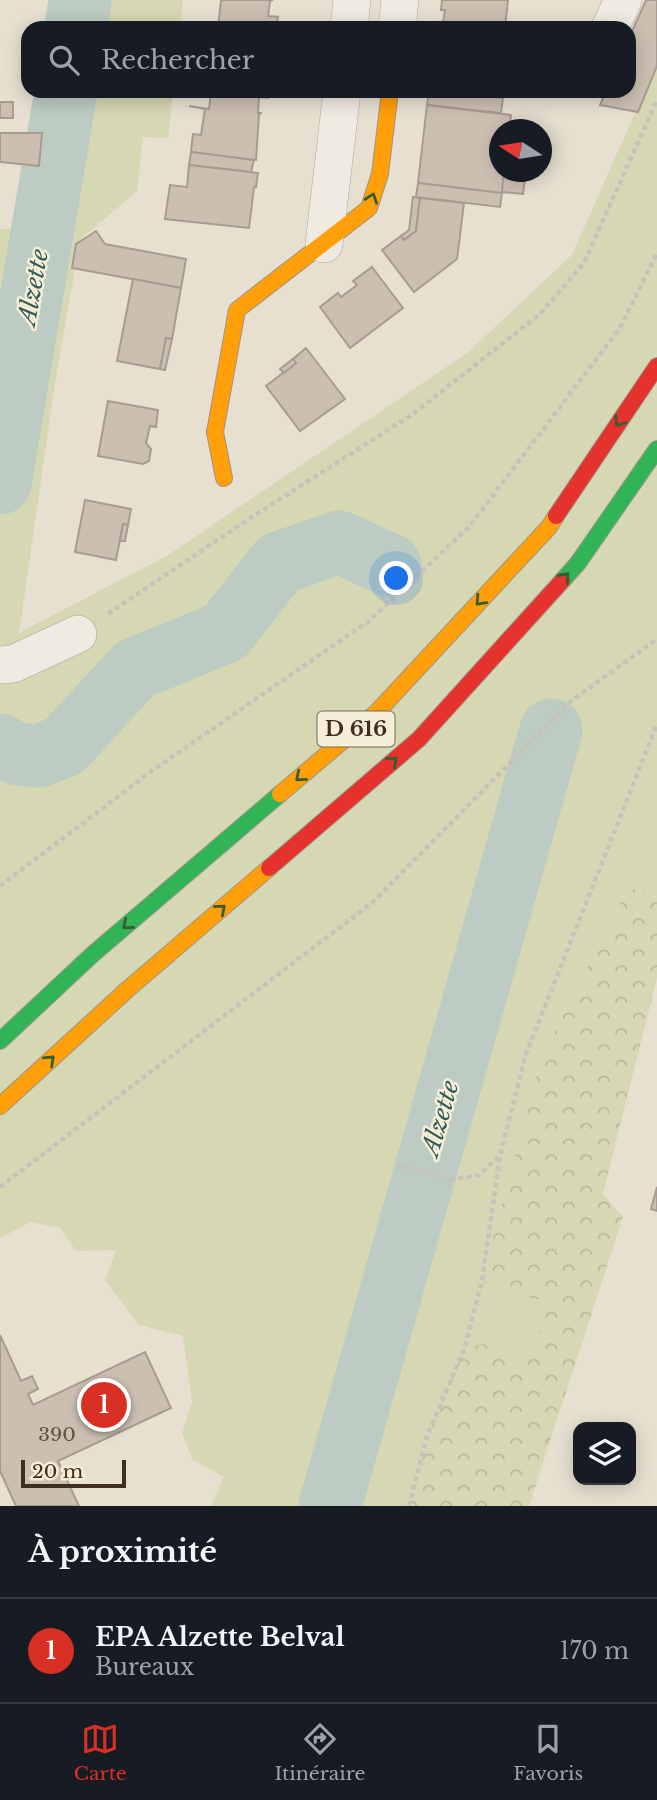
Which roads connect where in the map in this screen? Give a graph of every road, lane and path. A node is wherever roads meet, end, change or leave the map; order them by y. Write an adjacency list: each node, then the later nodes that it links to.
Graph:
1 (352, 0): 4 (street)
2 (400, 0): 5 (street)
3 (623, 0): 6 (street)
4 (350, 21)
5 (398, 21)
6 (613, 21)
7 (341, 98): 10 (street)
8 (389, 98): 10 (main road, one-way to 8)
9 (657, 100): 15 (path)
10 (324, 244): 14 (main road)
11 (657, 253): 19 (path)
12 (657, 366): 20 (main road, D 616, one-way to 20)
13 (657, 449): 21 (main road, D 616, one-way to 13)
14 (224, 478)
15 (78, 634): 17 (street)
16 (657, 639): 24 (path)
17 (7, 664)
18 (657, 723): 22 (path)
19 (0, 886)
20 (0, 1041)
21 (0, 1106)
22 (500, 1155): 23 (path); 25 (path)
23 (401, 1166)
24 (0, 1186)
25 (409, 1506)

